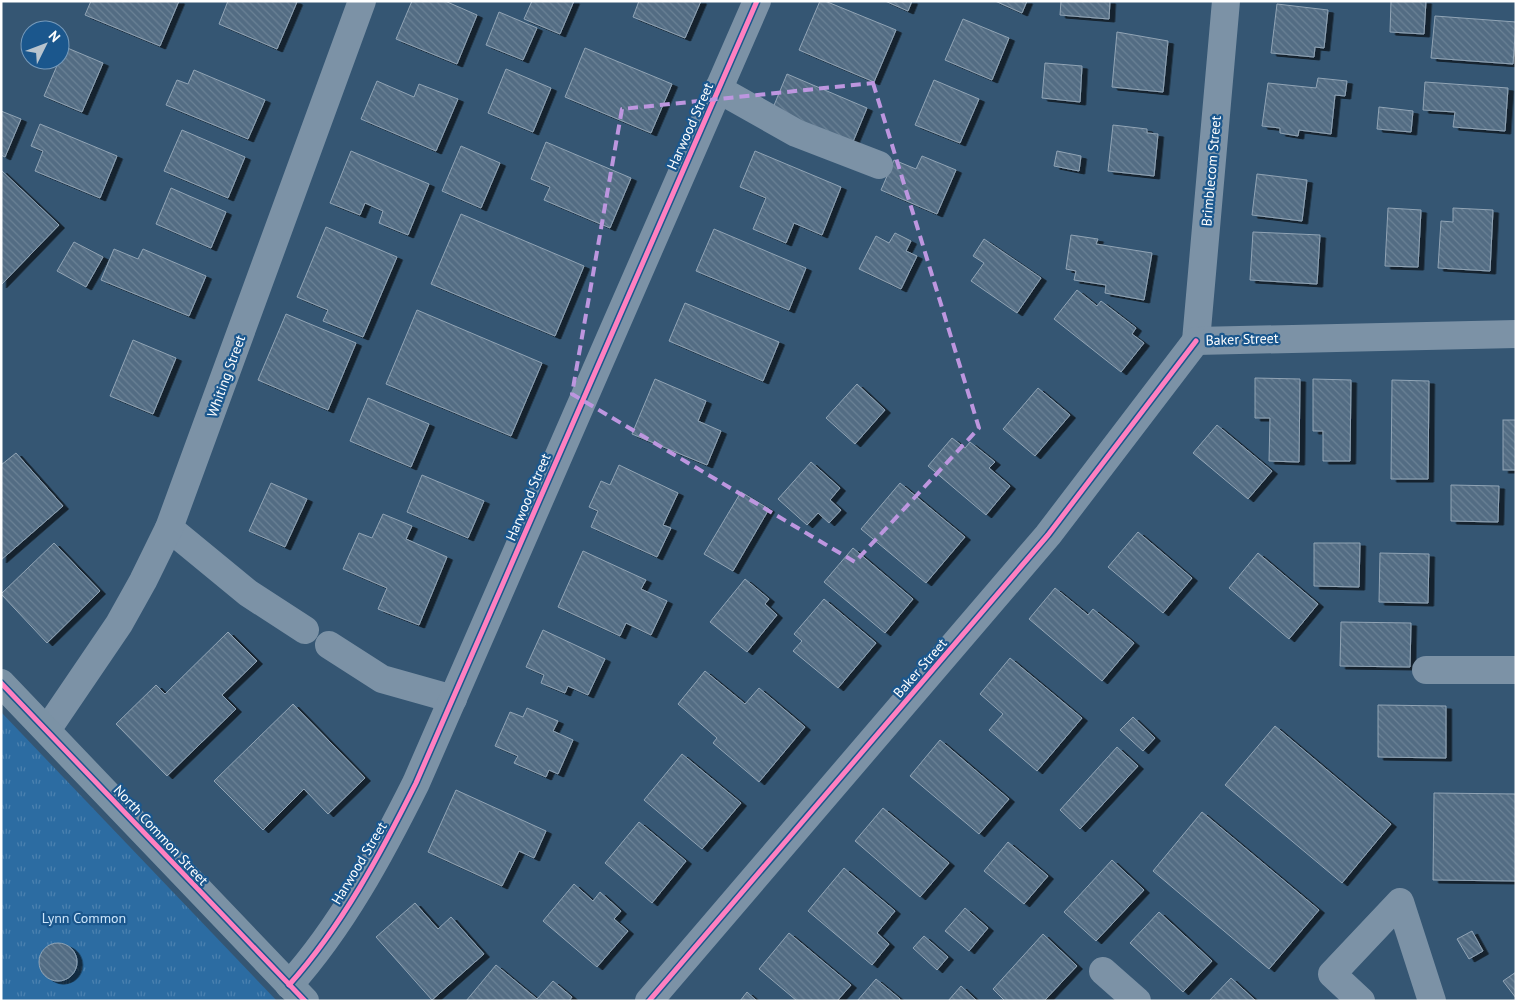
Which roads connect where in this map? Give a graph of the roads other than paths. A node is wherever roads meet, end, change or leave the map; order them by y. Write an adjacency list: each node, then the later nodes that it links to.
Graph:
1 (362, 1): 8 (street, Whiting Street)
2 (757, 1): 4 (street, Harwood Street)
3 (1226, 1): 7 (street, Brimblecom Street)
4 (718, 89): 5 (street); 14 (street, Harwood Street)
5 (879, 165)
6 (1516, 334): 7 (street, Baker Street)
7 (1196, 341): 18 (street, Baker Street)
8 (169, 528): 9 (street); 15 (street, Whiting Street)
9 (305, 630)
10 (329, 645): 14 (street)
11 (1426, 670): 12 (street)
12 (1516, 670)
13 (1, 683): 15 (main road, North Common Street)
14 (453, 699): 17 (street, Harwood Street)
15 (47, 730): 17 (main road, North Common Street)
16 (1103, 971): 19 (street)
17 (297, 993)
18 (649, 1001)
19 (1137, 1001)
20 (1362, 1001): 21 (street)
21 (1432, 1001)

